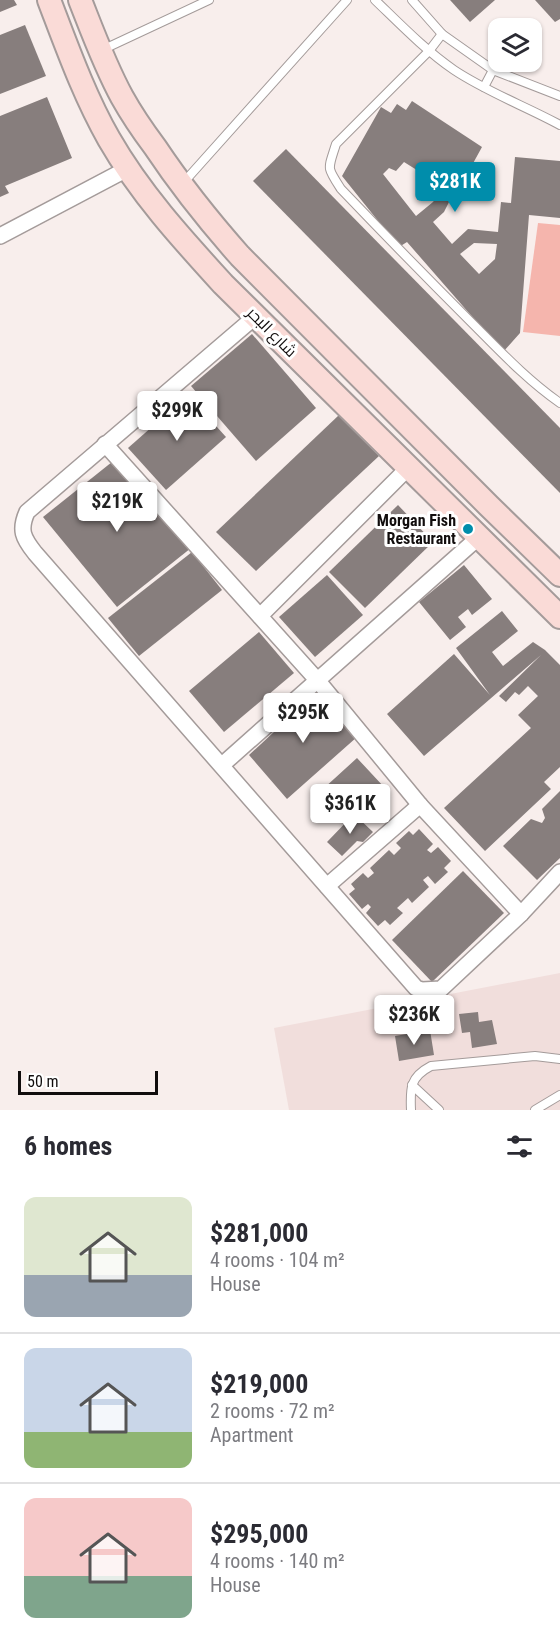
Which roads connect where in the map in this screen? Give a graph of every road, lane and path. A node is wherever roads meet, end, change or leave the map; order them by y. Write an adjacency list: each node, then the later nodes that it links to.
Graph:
1 (49, 0): 16 (main road, شارع البحر)
2 (80, 0): 8 (main road, شارع البحر)
3 (209, 0): 8 (lane)
4 (375, 0): 9 (lane)
5 (412, 0): 7 (lane)
6 (342, 1): 17 (lane)
7 (442, 34): 9 (lane); 10 (lane)
8 (100, 51): 17 (main road, شارع البحر)
9 (429, 51): 13 (lane); 22 (lane)
10 (488, 66)
11 (492, 72): 13 (lane)
12 (498, 72): 14 (lane)
13 (484, 87): 15 (lane)
14 (560, 96)
15 (560, 125)
16 (127, 169): 18 (street); 19 (main road, شارع البحر)
17 (181, 185): 20 (main road, شارع البحر)
18 (0, 236)
19 (256, 316): 21 (main road, شارع البحر); 25 (street)
20 (360, 375): 21 (main road); 23 (main road, شارع البحر)
21 (338, 398): 24 (main road, شارع البحر)
22 (560, 403)
23 (397, 414): 24 (main road); 28 (main road, شارع البحر)
24 (377, 438): 26 (main road, شارع البحر)
25 (105, 444): 29 (street); 32 (street)
26 (408, 468): 27 (main road, شارع البحر); 29 (street)
27 (479, 537): 30 (main road, شارع البحر); 31 (street)
28 (560, 575)
29 (260, 616): 31 (street)
30 (560, 618)
31 (318, 681): 32 (street); 33 (street)
32 (222, 765): 35 (street)
33 (420, 805): 35 (street); 36 (street)
34 (560, 872): 36 (street)
35 (327, 886): 36 (street)
36 (521, 914)
37 (560, 1059): 38 (lane)
38 (411, 1086): 40 (lane); 41 (lane)
39 (560, 1095): 42 (lane)
40 (411, 1110)
41 (439, 1110)
42 (535, 1110)

